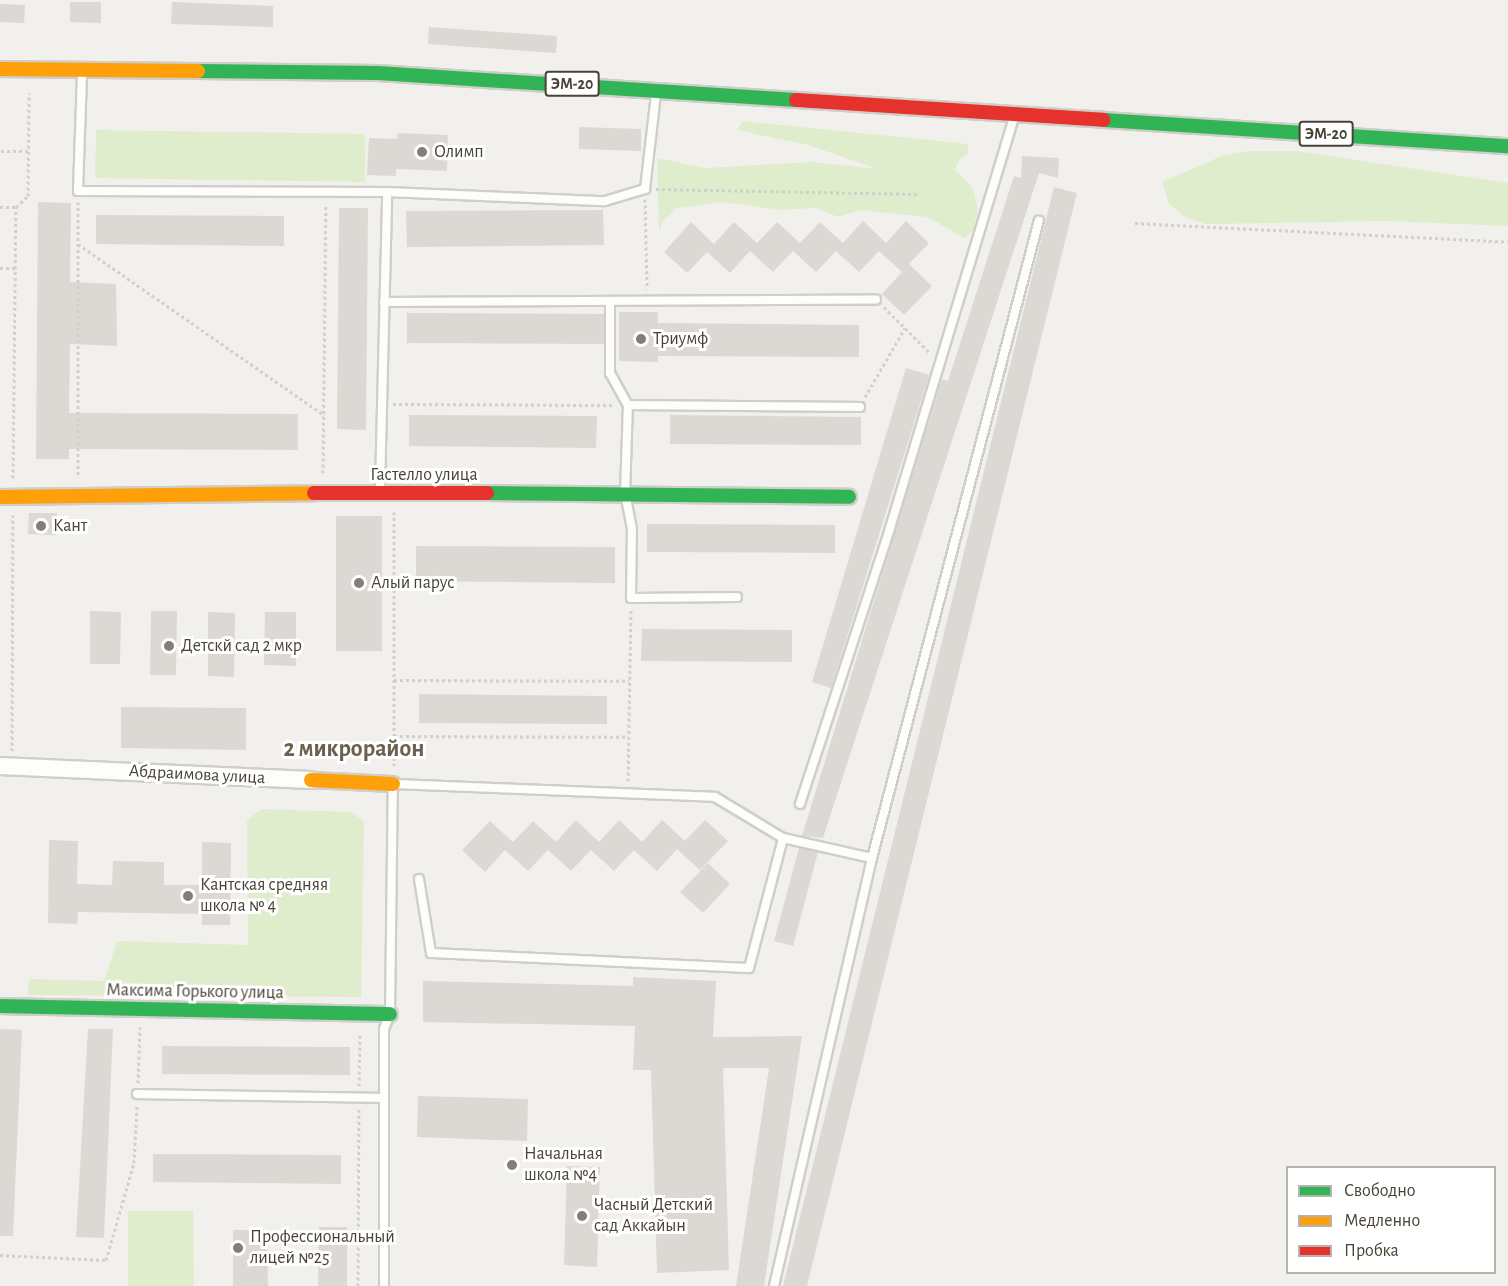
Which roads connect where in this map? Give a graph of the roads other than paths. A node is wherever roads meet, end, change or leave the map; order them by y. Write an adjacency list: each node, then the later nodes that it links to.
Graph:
1 (0, 69): 2 (main road, ЭМ-20)
2 (82, 69): 3 (main road, ЭМ-20); 6 (lane)
3 (657, 90): 4 (main road, ЭМ-20); 6 (lane)
4 (1015, 115): 5 (main road, ЭМ-20); 21 (lane)
5 (1508, 146)
6 (387, 192): 10 (lane)
7 (1039, 220): 23 (lane)
8 (876, 299): 9 (lane)
9 (610, 301): 10 (lane); 11 (lane)
10 (384, 302): 13 (lane)
11 (628, 405): 12 (lane); 14 (lane)
12 (860, 407)
13 (387, 492): 14 (main road, Гастелло улица); 15 (main road, Гастелло улица)
14 (626, 494): 16 (main road, Гастелло улица); 17 (lane)
15 (7, 497)
16 (849, 497)
17 (737, 597)
18 (14, 766): 19 (street, Абдраимова улица)
19 (311, 780): 20 (main road, Абдраимова улица)
20 (393, 784): 22 (lane); 26 (lane)
21 (800, 804)
22 (783, 838): 23 (lane); 24 (lane)
23 (872, 858): 30 (lane)
24 (419, 879)
25 (0, 1006): 26 (main road, Максима Горького улица)
26 (390, 1014): 28 (lane)
27 (137, 1094): 28 (lane)
28 (384, 1098): 29 (lane)
29 (384, 1286)
30 (774, 1286)

